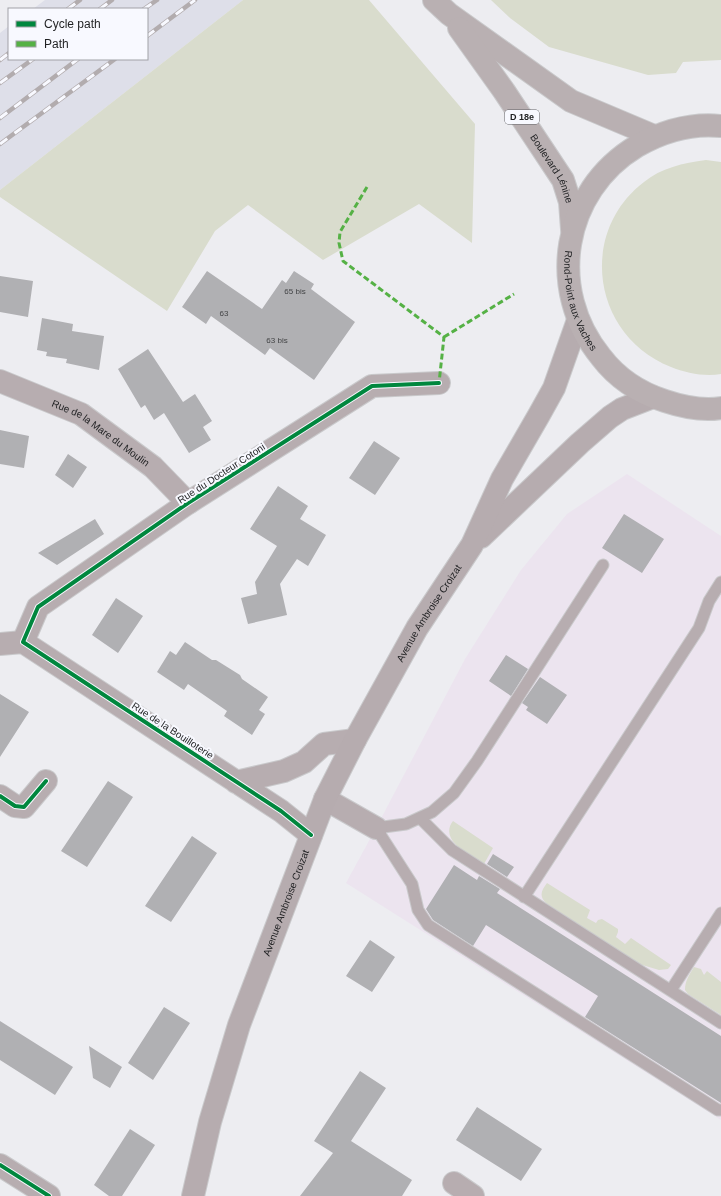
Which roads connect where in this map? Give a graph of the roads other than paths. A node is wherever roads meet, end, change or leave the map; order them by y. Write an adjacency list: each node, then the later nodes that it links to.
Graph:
1 (442, 7): 3 (main road, Boulevard Lénine / D 18e); 4 (main road, Boulevard Lénine / D 18e)
2 (721, 126): 3 (main road, Rond-Point aux Vaches)
3 (654, 136): 4 (main road, Rond-Point aux Vaches)
4 (572, 230): 5 (main road, Rond-Point aux Vaches)
5 (578, 320): 8 (main road, Rond-Point aux Vaches); 11 (main road, Avenue Ambroise Croizat)
6 (0, 381): 10 (street, Rue de la Mare du Moulin)
7 (439, 383): 10 (street, Rue du Docteur Cotoni)
8 (653, 397): 9 (main road, Rond-Point aux Vaches); 11 (main road, Avenue Ambroise Croizat)
9 (721, 408)
10 (188, 503): 14 (street, Rue du Docteur Cotoni)
11 (472, 545): 16 (main road, Avenue Ambroise Croizat)
12 (603, 566): 21 (lane)
13 (721, 582): 24 (lane)
14 (23, 642): 15 (street); 18 (street, Rue de la Bouilloterie)
15 (0, 644)
16 (355, 740): 18 (street); 20 (main road, Avenue Ambroise Croizat)
17 (46, 781): 19 (street)
18 (236, 782): 23 (street, Rue de la Bouilloterie)
19 (0, 796)
20 (325, 799): 22 (street); 23 (main road, Avenue Ambroise Croizat)
21 (420, 818): 22 (lane); 24 (lane)
22 (376, 828): 28 (lane)
23 (311, 835): 32 (main road, Avenue Ambroise Croizat)
24 (524, 897): 26 (lane)
25 (721, 913): 26 (lane)
26 (671, 990): 27 (lane)
27 (721, 1022)
28 (721, 1110)
29 (0, 1164): 31 (street)
30 (454, 1183): 33 (street)
31 (49, 1196)
32 (192, 1196)
33 (473, 1196)

